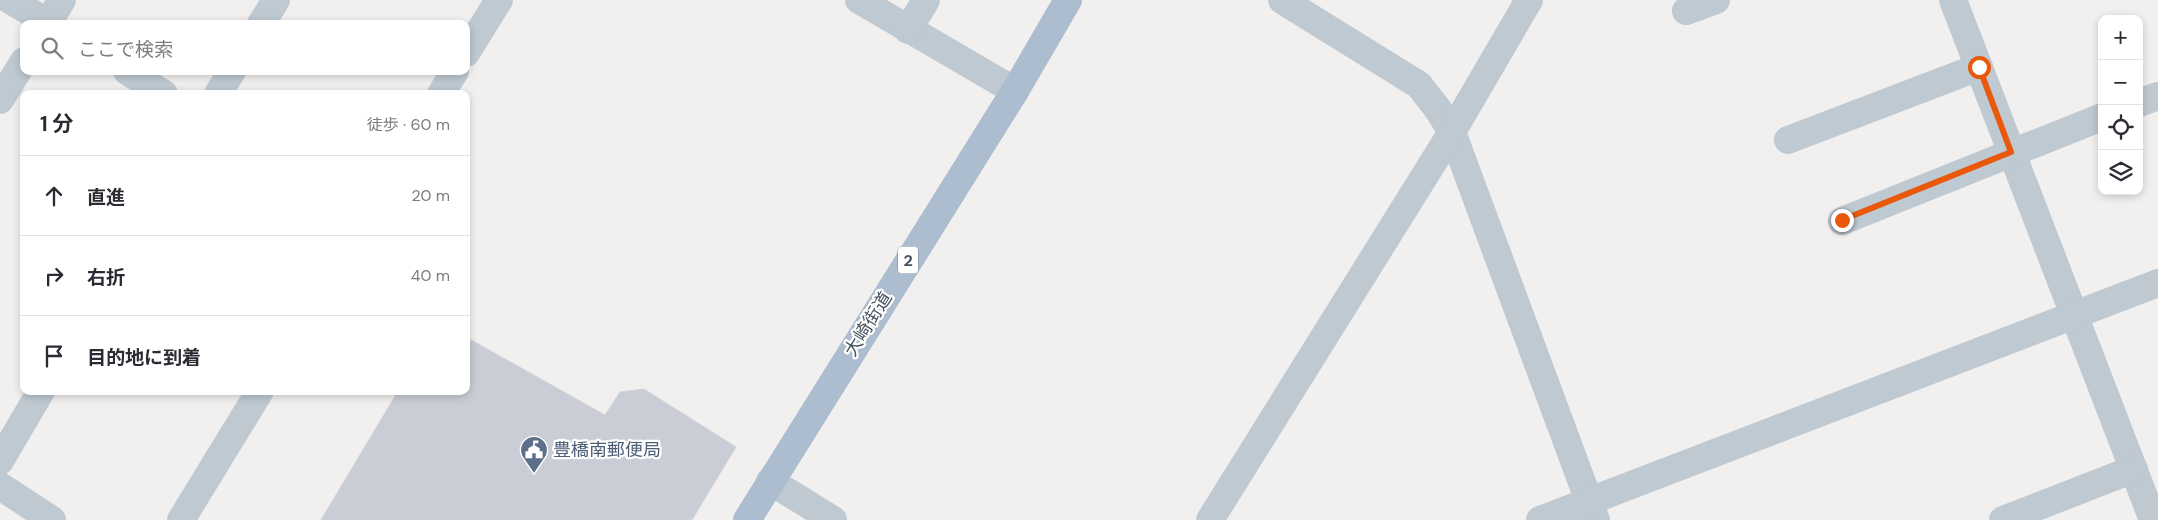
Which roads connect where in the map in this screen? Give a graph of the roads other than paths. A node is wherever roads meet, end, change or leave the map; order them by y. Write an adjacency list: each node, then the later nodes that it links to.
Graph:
1 (10, 0): 12 (street)
2 (276, 0): 13 (street)
3 (499, 0): 15 (street)
4 (859, 0): 14 (street)
5 (926, 0): 14 (street)
6 (1068, 0): 24 (main road, 大崎街道 / 2)
7 (1282, 0): 29 (street)
8 (1529, 0): 29 (street)
9 (1716, 0): 11 (street)
10 (1961, 2): 16 (street)
11 (1686, 11)
12 (51, 17)
13 (264, 20)
14 (908, 30): 24 (street)
15 (470, 47)
16 (1979, 67): 30 (street); 31 (street)
17 (20, 68): 26 (street)
18 (134, 75): 21 (street)
19 (230, 75): 22 (street)
20 (453, 75): 23 (street)
21 (158, 90)
22 (220, 90)
23 (443, 90)
24 (1015, 91): 39 (main road, 大崎街道 / 2)
25 (2158, 96): 27 (street)
26 (0, 100)
27 (2143, 102)
28 (2098, 119): 31 (street)
29 (1452, 132): 41 (street); 46 (street)
30 (1788, 140)
31 (2011, 152): 32 (street); 34 (street)
32 (1842, 220)
33 (2158, 283): 34 (street)
34 (2074, 315): 38 (street); 41 (street)
35 (39, 395): 37 (street)
36 (258, 395): 43 (street)
37 (0, 461)
38 (2143, 474): 48 (street); 49 (street)
39 (770, 481): 44 (main road, 大崎街道 / 2); 45 (street)
40 (0, 486): 42 (street)
41 (1593, 511): 47 (street)
42 (52, 520)
43 (181, 520)
44 (747, 520)
45 (833, 520)
46 (1210, 520)
47 (1540, 520)
48 (2003, 520)
49 (2153, 520)

